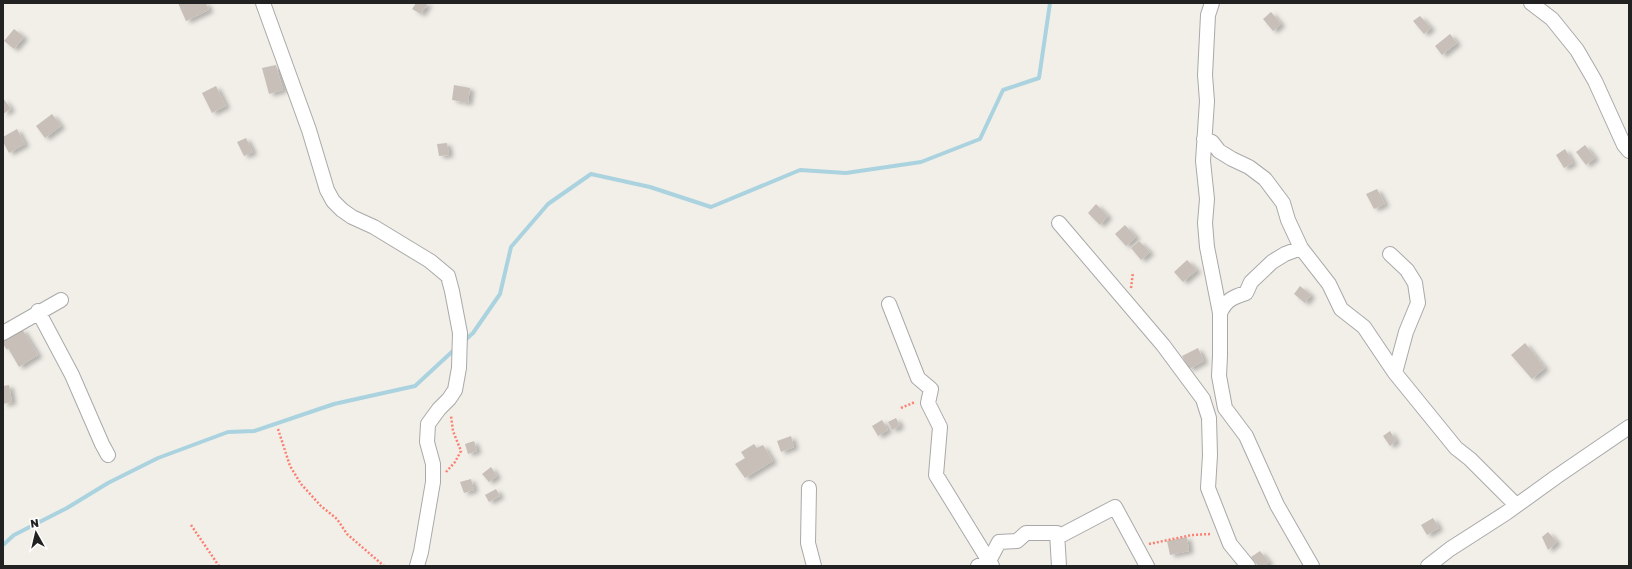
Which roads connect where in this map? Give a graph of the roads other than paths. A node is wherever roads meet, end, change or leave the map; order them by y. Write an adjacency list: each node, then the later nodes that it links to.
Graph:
1 (263, 3): 21 (street)
2 (1212, 3): 4 (street)
3 (1531, 3): 5 (street)
4 (1204, 139): 7 (street); 12 (street)
5 (1629, 152)
6 (1059, 223): 25 (street)
7 (1301, 248): 12 (street); 14 (street)
8 (1390, 254): 14 (street)
9 (61, 300): 11 (street)
10 (889, 304): 20 (street)
11 (38, 312): 13 (street); 16 (street)
12 (1220, 313): 26 (street)
13 (3, 333)
14 (1394, 373): 18 (street)
15 (1629, 427): 18 (street)
16 (108, 455)
17 (809, 488): 22 (street)
18 (1516, 505): 27 (street)
19 (1058, 537): 20 (street); 23 (street); 24 (street)
20 (986, 564)
21 (417, 566)
22 (814, 566)
23 (1059, 566)
24 (1147, 566)
25 (1248, 566)
26 (1312, 566)
27 (1428, 566)

